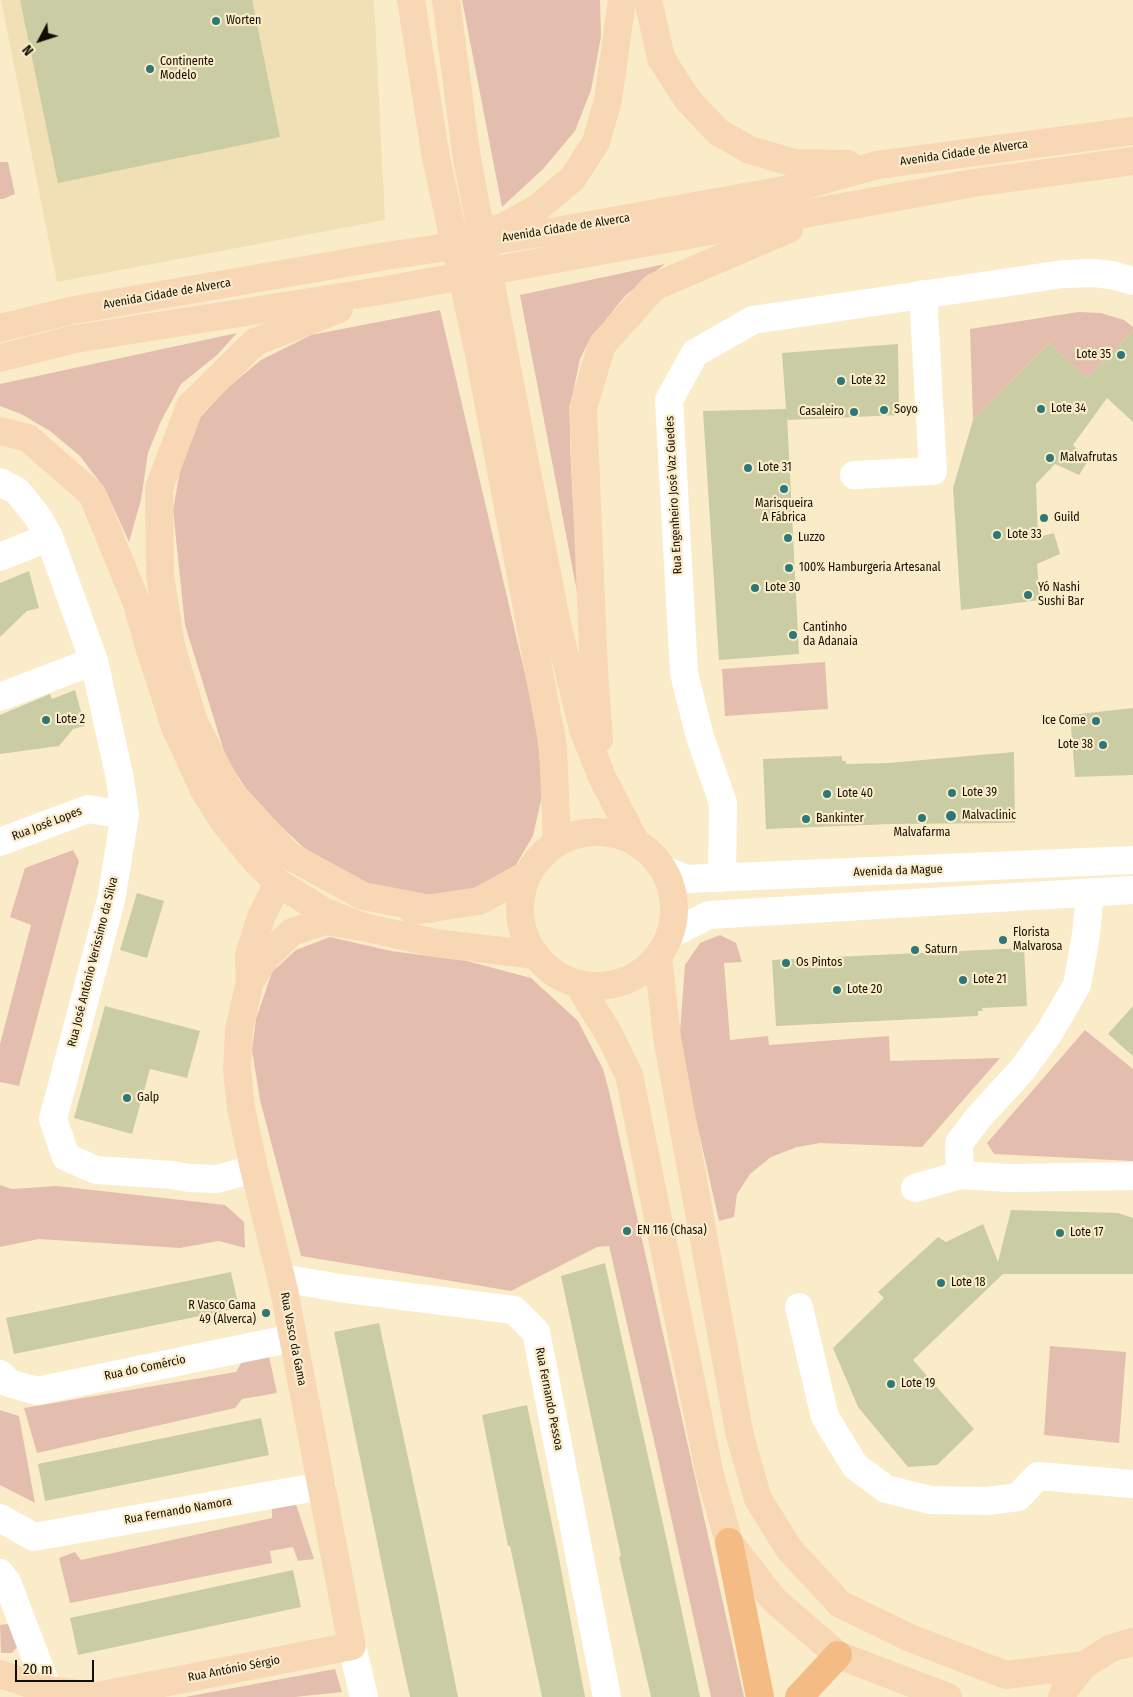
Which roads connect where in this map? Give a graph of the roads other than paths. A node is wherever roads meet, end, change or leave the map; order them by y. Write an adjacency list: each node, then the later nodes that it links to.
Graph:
1 (411, 0): 14 (main road)
2 (446, 0): 14 (main road)
3 (622, 0): 9 (main road)
4 (648, 0): 7 (main road)
5 (1133, 131): 7 (main road, Avenida Cidade de Alverca)
6 (1133, 161): 8 (main road)
7 (877, 165): 9 (main road, Avenida Cidade de Alverca)
8 (833, 210): 11 (main road); 23 (main road)
9 (386, 256): 13 (main road, Avenida Cidade de Alverca)
10 (1133, 282): 12 (street, Rua Engenheiro José Vaz Guedes)
11 (386, 290): 15 (main road); 35 (main road)
12 (923, 294): 17 (street); 31 (street, Rua Engenheiro José Vaz Guedes)
13 (0, 328)
14 (492, 353): 23 (main road); 27 (main road)
15 (0, 358)
16 (0, 431): 32 (main road)
17 (854, 475)
18 (0, 482): 19 (street, Rua José António Verissimo da Silva)
19 (50, 537): 20 (street); 21 (street, Rua José António Verissimo da Silva)
20 (0, 557)
21 (94, 661): 22 (street); 24 (street, Rua José António Verissimo da Silva)
22 (0, 697)
23 (602, 777): 26 (main road)
24 (124, 815): 25 (street, Rua José Lopes); 41 (street, Rua José António Verissimo da Silva)
25 (0, 842)
26 (635, 842): 27 (main road); 29 (main road)
27 (557, 843): 30 (main road)
28 (1133, 860): 31 (street, Avenida da Mague)
29 (664, 870): 31 (street, Avenida da Mague); 37 (main road)
30 (528, 874): 35 (main road); 38 (main road)
31 (722, 878)
32 (278, 883): 35 (main road); 36 (main road); 39 (main road)
33 (1133, 890): 34 (street)
34 (1090, 893): 37 (street); 42 (street)
35 (431, 909)
36 (363, 927): 38 (main road); 39 (main road)
37 (664, 946): 40 (main road); 57 (main road)
38 (536, 955): 40 (main road)
39 (250, 981): 41 (main road, Rua Vasco da Gama)
40 (578, 984): 52 (main road)
41 (254, 1169): 45 (main road, Rua Vasco da Gama)
42 (960, 1175): 43 (street); 44 (street)
43 (1133, 1176)
44 (915, 1188)
45 (282, 1278): 47 (main road, Rua Vasco da Gama); 61 (street, Rua Fernando Pessoa)
46 (799, 1307): 49 (street)
47 (293, 1338): 48 (street, Rua do Comércio); 50 (main road, Rua Vasco da Gama)
48 (0, 1374)
49 (1133, 1484)
50 (322, 1486): 51 (street, Rua Fernando Namora); 55 (main road, Rua Vasco da Gama)
51 (0, 1518)
52 (729, 1542): 56 (main road); 62 (highway)
53 (0, 1573): 59 (street)
54 (1133, 1642): 57 (main road)
55 (352, 1646): 59 (main road, Rua António Sérgio); 60 (street, Rua Vasco da Gama)
56 (838, 1655): 63 (highway); 64 (main road)
57 (1084, 1665): 65 (main road)
58 (0, 1674): 59 (main road, Rua António Sérgio)
59 (48, 1690)
60 (364, 1697)
61 (607, 1697)
62 (760, 1697)
63 (799, 1697)
64 (948, 1697)
65 (1062, 1697)

